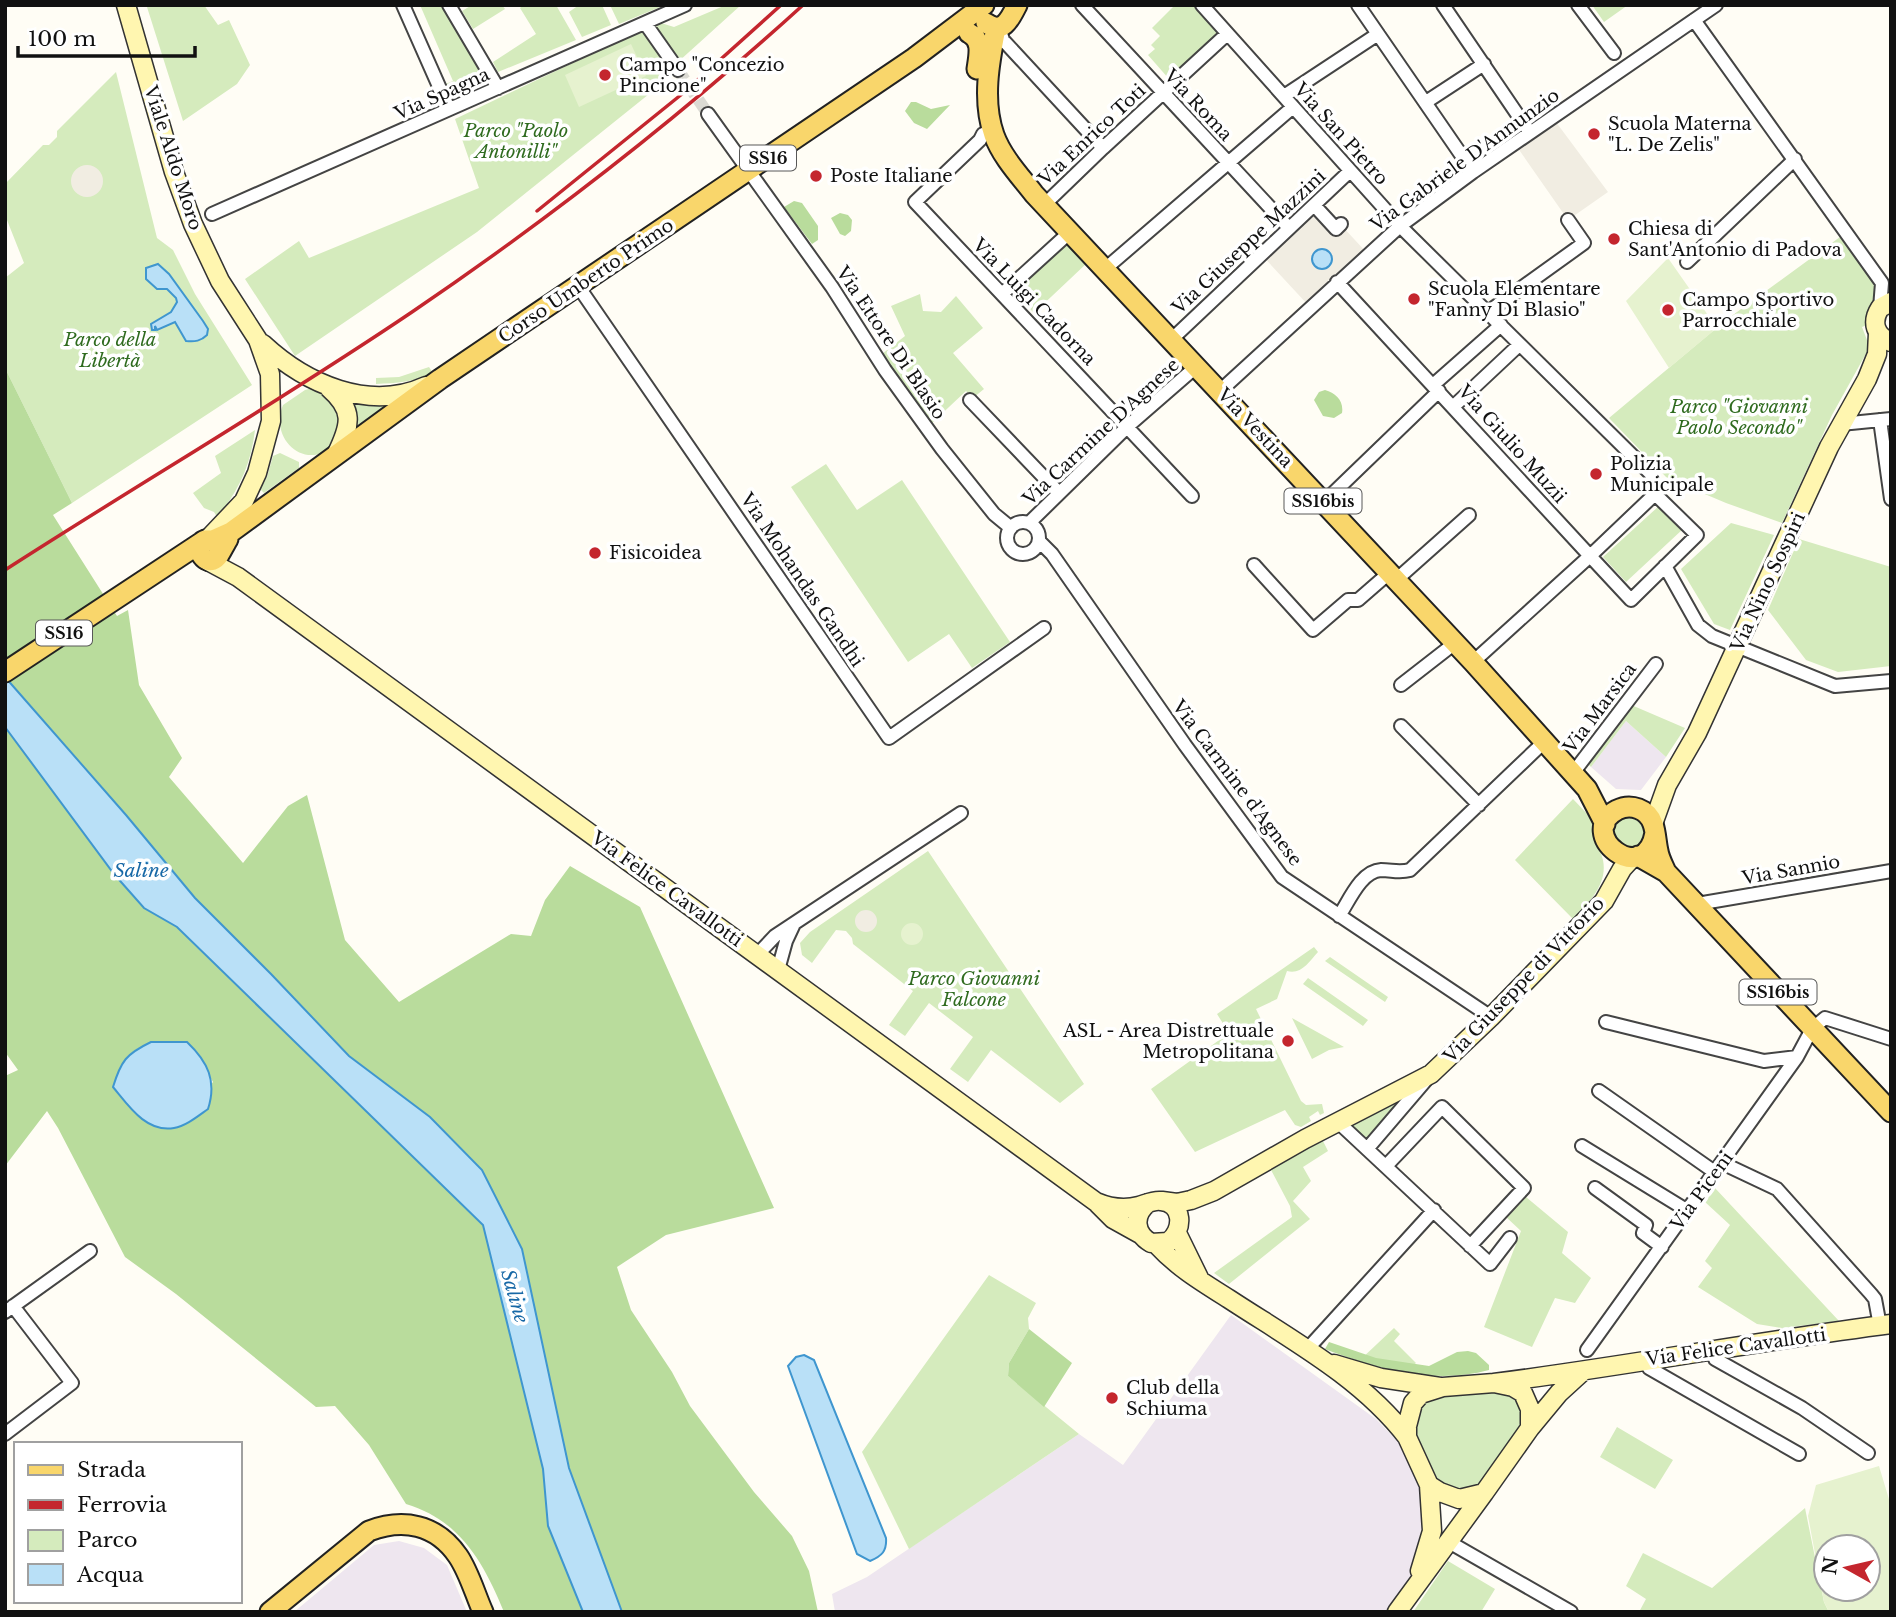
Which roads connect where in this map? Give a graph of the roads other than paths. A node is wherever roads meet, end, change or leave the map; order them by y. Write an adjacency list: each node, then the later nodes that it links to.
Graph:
1 (125, 5): 55 (main road, Viale Aldo Moro)
2 (403, 5): 27 (street)
3 (449, 5): 22 (street)
4 (685, 5): 13 (street, Via Spagna)
5 (1082, 5): 23 (street, Via Roma)
6 (1202, 5): 15 (street, Via San Pietro)
7 (1358, 5): 16 (street)
8 (1443, 5): 20 (street)
9 (1578, 5): 18 (street)
10 (1716, 5): 12 (street, Via Gabriele D'Annunzio)
11 (998, 16): 14 (main road, Corso Umberto Primo); 17 (main road, Corso Umberto Primo); 19 (main road, Via Vestina / SS16bis); 31 (street); 37 (main road, Via Vestina / SS16bis)
12 (1694, 20): 29 (street, Via Gabriele D'Annunzio); 32 (street)
13 (645, 23): 21 (street); 22 (street, Via Spagna)
14 (969, 33): 17 (main road, Corso Umberto Primo); 19 (main road, Via Vestina / SS16bis)
15 (1227, 34): 23 (street, Via Enrico Toti); 24 (street, Via San Pietro)
16 (1378, 34): 24 (street); 25 (street)
17 (943, 36): 34 (main road, Corso Umberto Primo / SS16)
18 (1615, 53)
19 (978, 59): 30 (main road, Via Vestina / SS16bis)
20 (1484, 64): 25 (street); 29 (street)
21 (678, 71)
22 (498, 88): 27 (street, Via Spagna)
23 (1162, 93): 31 (street, Via Enrico Toti); 33 (street, Via Roma)
24 (1284, 96): 26 (street, Via San Pietro)
25 (1426, 102): 36 (street)
26 (1293, 107): 33 (street); 35 (street, Via San Pietro)
27 (449, 109): 39 (street, Via Spagna)
28 (708, 114): 34 (street, Via Ettore Di Blasio)
29 (1530, 133): 36 (street, Via Gabriele D'Annunzio)
30 (983, 134): 37 (main road, Via Vestina / SS16bis); 49 (street, Via Luigi Cadorna)
31 (1103, 148): 37 (street, Via Enrico Toti)
32 (1795, 159): 45 (street); 50 (street)
33 (1227, 162): 42 (street, Via Roma); 46 (street)
34 (749, 171): 48 (main road, Corso Umberto Primo / SS16); 77 (street, Via Ettore Di Blasio)
35 (1350, 171): 38 (street, Via Giuseppe Mazzini); 43 (street, Via San Pietro)
36 (1474, 172): 43 (street, Via Gabriele D'Annunzio)
37 (1039, 200): 44 (main road, Via Vestina / SS16bis)
38 (1314, 205): 41 (street); 42 (street, Via Giuseppe Mazzini)
39 (212, 214)
40 (1568, 220): 51 (street)
41 (1341, 224)
42 (1287, 226): 54 (street, Via Giuseppe Mazzini)
43 (1400, 226): 47 (street, Via Gabriele D'Annunzio); 51 (street, Via San Pietro)
44 (1070, 232): 46 (main road, Via Vestina / SS16bis); 49 (street)
45 (1687, 262)
46 (1105, 269): 54 (main road, Via Vestina / SS16bis)
47 (1337, 282): 62 (street, Via Giulio Muzii); 63 (street, Via Gabriele D'Annunzio)
48 (578, 286): 59 (main road, Corso Umberto Primo / SS16); 84 (street, Via Mohandas Gandhi)
49 (1002, 294): 68 (street, Via Luigi Cadorna)
50 (1885, 305): 53 (main road, Via Nino Sospiri)
51 (1488, 312): 52 (street, Via San Pietro)
52 (1501, 325): 56 (street, Via San Pietro); 62 (street)
53 (1884, 337): 60 (main road, Via Nino Sospiri)
54 (1172, 339): 58 (main road, Via Vestina / SS16bis)
55 (258, 340): 61 (main road, Viale Aldo Moro); 79 (main road, Viale Aldo Moro)
56 (1520, 345): 65 (street); 71 (street, Via San Pietro)
57 (1891, 351): 60 (main road, Via Nino Sospiri)
58 (1197, 366): 63 (main road, Via Vestina / SS16bis); 68 (street, Via Carmine D'Agnese)
59 (440, 379): 61 (main road, Viale Aldo Moro); 69 (main road, Corso Umberto Primo / SS16)
60 (1867, 379): 67 (main road, Via Nino Sospiri)
61 (329, 388): 69 (main road, Viale Aldo Moro)
62 (1436, 388): 65 (street, Via Giulio Muzii); 74 (street, Via Giulio Muzii)
63 (1220, 391): 74 (main road, Via Vestina / SS16bis)
64 (970, 400): 70 (street)
65 (1454, 406): 80 (street, Via Giulio Muzii)
66 (1885, 420): 67 (street); 73 (street)
67 (1841, 424): 86 (main road, Via Nino Sospiri)
68 (1128, 426): 70 (street, Via Carmine D'Agnese); 72 (street, Via Luigi Cadorna)
69 (337, 453): 79 (main road, Corso Umberto Primo / SS16)
70 (1059, 493): 76 (street, Via Carmine D'Agnese)
71 (1655, 494): 80 (street); 82 (street)
72 (1192, 496)
73 (1891, 499)
74 (1324, 502): 83 (main road, Via Vestina / SS16bis)
75 (1469, 514): 83 (street)
76 (1029, 523): 77 (street); 78 (street)
77 (1011, 528): 78 (street)
78 (1039, 541): 108 (street, Via Carmine d'Agnese)
79 (211, 549): 89 (main road, SS16); 110 (main road, Via Felice Cavallotti)
80 (1590, 556): 82 (street, Via Giulio Muzii); 87 (street)
81 (1254, 565): 83 (street)
82 (1665, 566): 86 (street)
83 (1393, 576): 85 (main road, Via Vestina / SS16bis)
84 (1044, 628)
85 (1455, 643): 87 (main road, Via Vestina / SS16bis); 91 (street)
86 (1739, 647): 90 (street); 95 (main road, Via Nino Sospiri)
87 (1473, 662): 93 (main road, Via Vestina / SS16bis)
88 (1656, 664): 94 (street, Via Marsica)
89 (5, 671)
90 (1891, 681)
91 (1401, 685)
92 (1401, 726): 97 (street)
93 (1544, 742): 94 (main road, Via Vestina / SS16bis); 97 (street)
94 (1573, 773): 96 (main road, Via Vestina / SS16bis)
95 (1667, 785): 98 (main road, Via Nino Sospiri); 101 (main road, Via Nino Sospiri)
96 (1587, 789): 98 (main road, Via Vestina / SS16bis); 100 (main road, Via Vestina / SS16bis)
97 (1479, 805): 108 (street)
98 (1627, 808): 100 (main road); 101 (main road, SS16bis)
99 (961, 813): 109 (street)
100 (1605, 824): 102 (main road, SS16bis)
101 (1654, 828): 103 (main road); 105 (main road, SS16bis)
102 (1612, 850): 103 (main road, SS16bis); 106 (main road, Via Giuseppe di Vittorio)
103 (1636, 856): 105 (main road, SS16bis); 106 (main road, Via Giuseppe di Vittorio)
104 (1891, 871): 107 (street, Via Sannio)
105 (1666, 872): 107 (main road, SS16bis)
106 (1615, 884): 112 (main road, Via Giuseppe di Vittorio)
107 (1697, 904): 114 (main road, SS16bis)
108 (1339, 916): 112 (street, Via Carmine d'Agnese)
109 (793, 926): 110 (street); 111 (street)
110 (757, 955): 111 (main road, Via Felice Cavallotti)
111 (778, 970): 127 (main road, Via Felice Cavallotti)
112 (1491, 1017): 117 (main road, Via Giuseppe di Vittorio)
113 (1606, 1022): 116 (street)
114 (1812, 1029): 115 (street); 116 (street, Via Piceni); 119 (main road, SS16bis)
115 (1891, 1039)
116 (1797, 1057): 124 (street, Via Piceni)
117 (1411, 1090): 120 (main road, Via Giuseppe di Vittorio); 122 (street, Via Giuseppe di Vittorio)
118 (1599, 1091): 124 (street)
119 (1891, 1112)
120 (1338, 1122): 122 (street); 126 (main road, Via Giuseppe di Vittorio)
121 (1581, 1146): 130 (street)
122 (1367, 1149): 123 (street)
123 (1386, 1166): 129 (street); 135 (street)
124 (1719, 1168): 130 (street, Via Piceni); 140 (street)
125 (1595, 1188): 136 (street)
126 (1214, 1191): 128 (main road, Via Giuseppe di Vittorio); 131 (main road, Via Giuseppe di Vittorio)
127 (1096, 1202): 128 (main road, Via Felice Cavallotti); 132 (main road, Via Felice Cavallotti)
128 (1154, 1202): 131 (main road); 132 (main road)
129 (1434, 1210): 135 (street); 143 (street)
130 (1688, 1211): 136 (street, Via Piceni)
131 (1179, 1227): 134 (main road); 138 (main road)
132 (1140, 1234): 134 (main road)
133 (1510, 1238): 135 (street)
134 (1156, 1244): 138 (main road)
135 (1470, 1246)
136 (1662, 1247): 141 (street, Via Piceni)
137 (90, 1251): 139 (street)
138 (1200, 1280): 143 (main road)
139 (9, 1309): 149 (street)
140 (1885, 1325): 142 (main road, Via Felice Cavallotti)
141 (1587, 1350)
142 (1713, 1350): 144 (main road, Via Felice Cavallotti); 151 (street)
143 (1316, 1352): 147 (main road); 150 (main road)
144 (1646, 1360): 145 (main road, Via Felice Cavallotti); 152 (street)
145 (1582, 1372): 146 (main road, Via Felice Cavallotti); 148 (main road)
146 (1494, 1383): 147 (main road); 148 (main road)
147 (1443, 1387): 150 (main road)
148 (1530, 1428): 154 (main road)
149 (5, 1434)
150 (1407, 1437): 153 (main road)
151 (1868, 1453)
152 (1799, 1454)
153 (1429, 1485): 154 (main road); 156 (main road)
154 (1483, 1493): 155 (main road)
155 (1449, 1542): 156 (main road); 160 (street)
156 (1415, 1586): 159 (main road)
157 (270, 1612): 158 (main road)
158 (483, 1612)
159 (1397, 1612)
160 (1571, 1612)

